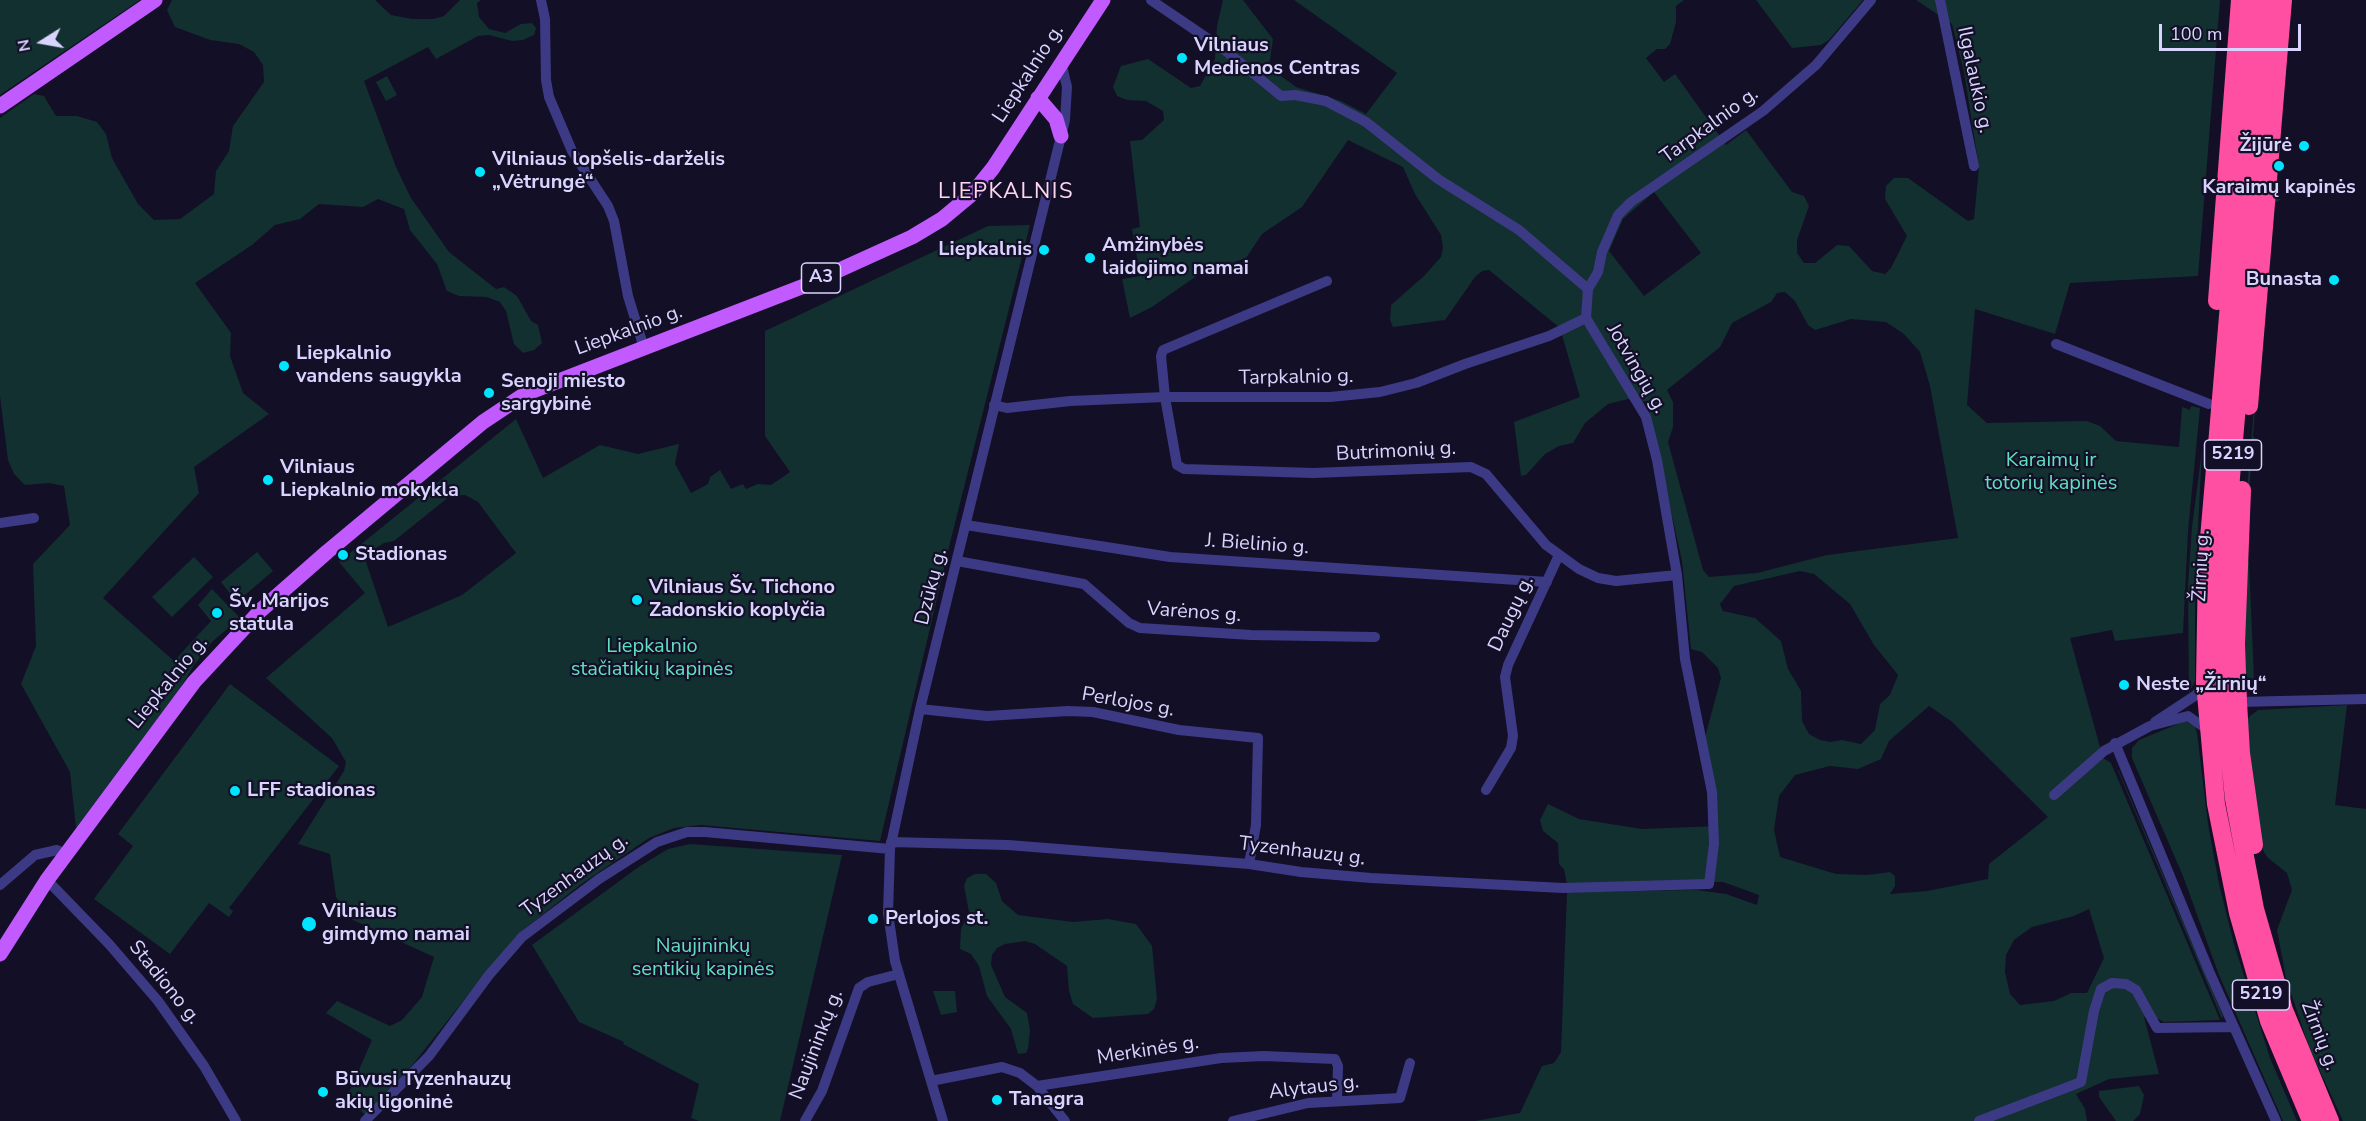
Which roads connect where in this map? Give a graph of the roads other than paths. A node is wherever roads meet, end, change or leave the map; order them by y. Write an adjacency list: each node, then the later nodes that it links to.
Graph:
1 (155, 0): 13 (main road)
2 (541, 0): 20 (street)
3 (1101, 0): 11 (main road, Liepkalnio g. / A3)
4 (1151, 0): 17 (street)
5 (1871, 0): 17 (street, Tarpkalnio g.)
6 (1940, 0): 15 (street, Ilgalaukio g.)
7 (2240, 0): 23 (highway, 5219)
8 (2255, 0): 27 (highway, Žirnių g. / 5219)
9 (2270, 0): 49 (highway, Žirnių g. / 5219)
10 (2283, 0): 35 (highway, 5219)
11 (1061, 62): 12 (main road, Liepkalnio g. / A3); 14 (street, Dzūkų g.)
12 (1038, 98): 14 (main road); 20 (main road, Liepkalnio g. / A3)
13 (0, 106)
14 (1061, 136): 22 (street, Dzūkų g.)
15 (1974, 166)
16 (1327, 281): 21 (street)
17 (1588, 289): 18 (street, Jotvingių g.)
18 (1586, 318): 21 (street, Tarpkalnio g.); 30 (street, Jotvingių g.)
19 (2056, 344): 23 (street)
20 (644, 348): 43 (main road, Liepkalnio g. / A3)
21 (1165, 397): 22 (street, Tarpkalnio g.); 28 (street, Butrimonių g.)
22 (994, 405): 26 (street, Dzūkų g.)
23 (2209, 405): 27 (highway, 5219)
24 (34, 518): 25 (street)
25 (0, 523)
26 (966, 525): 29 (street, Dzūkų g.); 31 (street, J. Bielinio g.)
27 (2208, 548): 33 (highway, Žirnių g. / 5219)
28 (1558, 555): 30 (street, Butrimonių g.); 31 (street, Daugų g.)
29 (957, 561): 32 (street, Varėnos g.); 36 (street, Dzūkų g.)
30 (1677, 574): 46 (street, Jotvingių g.)
31 (1547, 582): 40 (street, Daugų g.)
32 (1375, 637)
33 (2205, 683): 37 (street); 38 (highway, Žirnių g. / 5219)
34 (2366, 699): 35 (street)
35 (2238, 702): 49 (highway, 5219)
36 (920, 709): 42 (street, Dzūkų g.); 44 (street, Perlojos g.)
37 (2150, 726): 38 (street); 39 (street)
38 (2208, 730): 64 (highway, Žirnių g. / 5219)
39 (2115, 743): 41 (street); 51 (street)
40 (1486, 790)
41 (2054, 795)
42 (890, 846): 44 (street, Tyzenhauzų g.); 50 (street, Dzūkų g.); 57 (street, Tyzenhauzų g.)
43 (66, 854): 45 (main road, Liepkalnio g. / A3); 47 (street)
44 (1249, 864): 46 (street, Tyzenhauzų g.)
45 (47, 880): 48 (main road, Liepkalnio g. / A3); 56 (street, Stadiono g.)
46 (1709, 884)
47 (0, 885)
48 (0, 954)
49 (2269, 963): 65 (highway, Žirnių g. / 5219)
50 (899, 974): 53 (street, Dzūkų g.); 58 (street, Naujininkų g.)
51 (2234, 1027): 62 (street); 63 (street)
52 (1410, 1063): 55 (street, Alytaus g.)
53 (931, 1081): 54 (street); 59 (street, Dzūkų g.)
54 (1037, 1086): 55 (street, Merkinės g.); 60 (street)
55 (1337, 1101): 61 (street, Alytaus g.)
56 (236, 1121)
57 (364, 1121)
58 (805, 1121)
59 (943, 1121)
60 (1065, 1121)
61 (1233, 1121)
62 (1979, 1121)
63 (2276, 1121)
64 (2311, 1121)
65 (2330, 1121)

